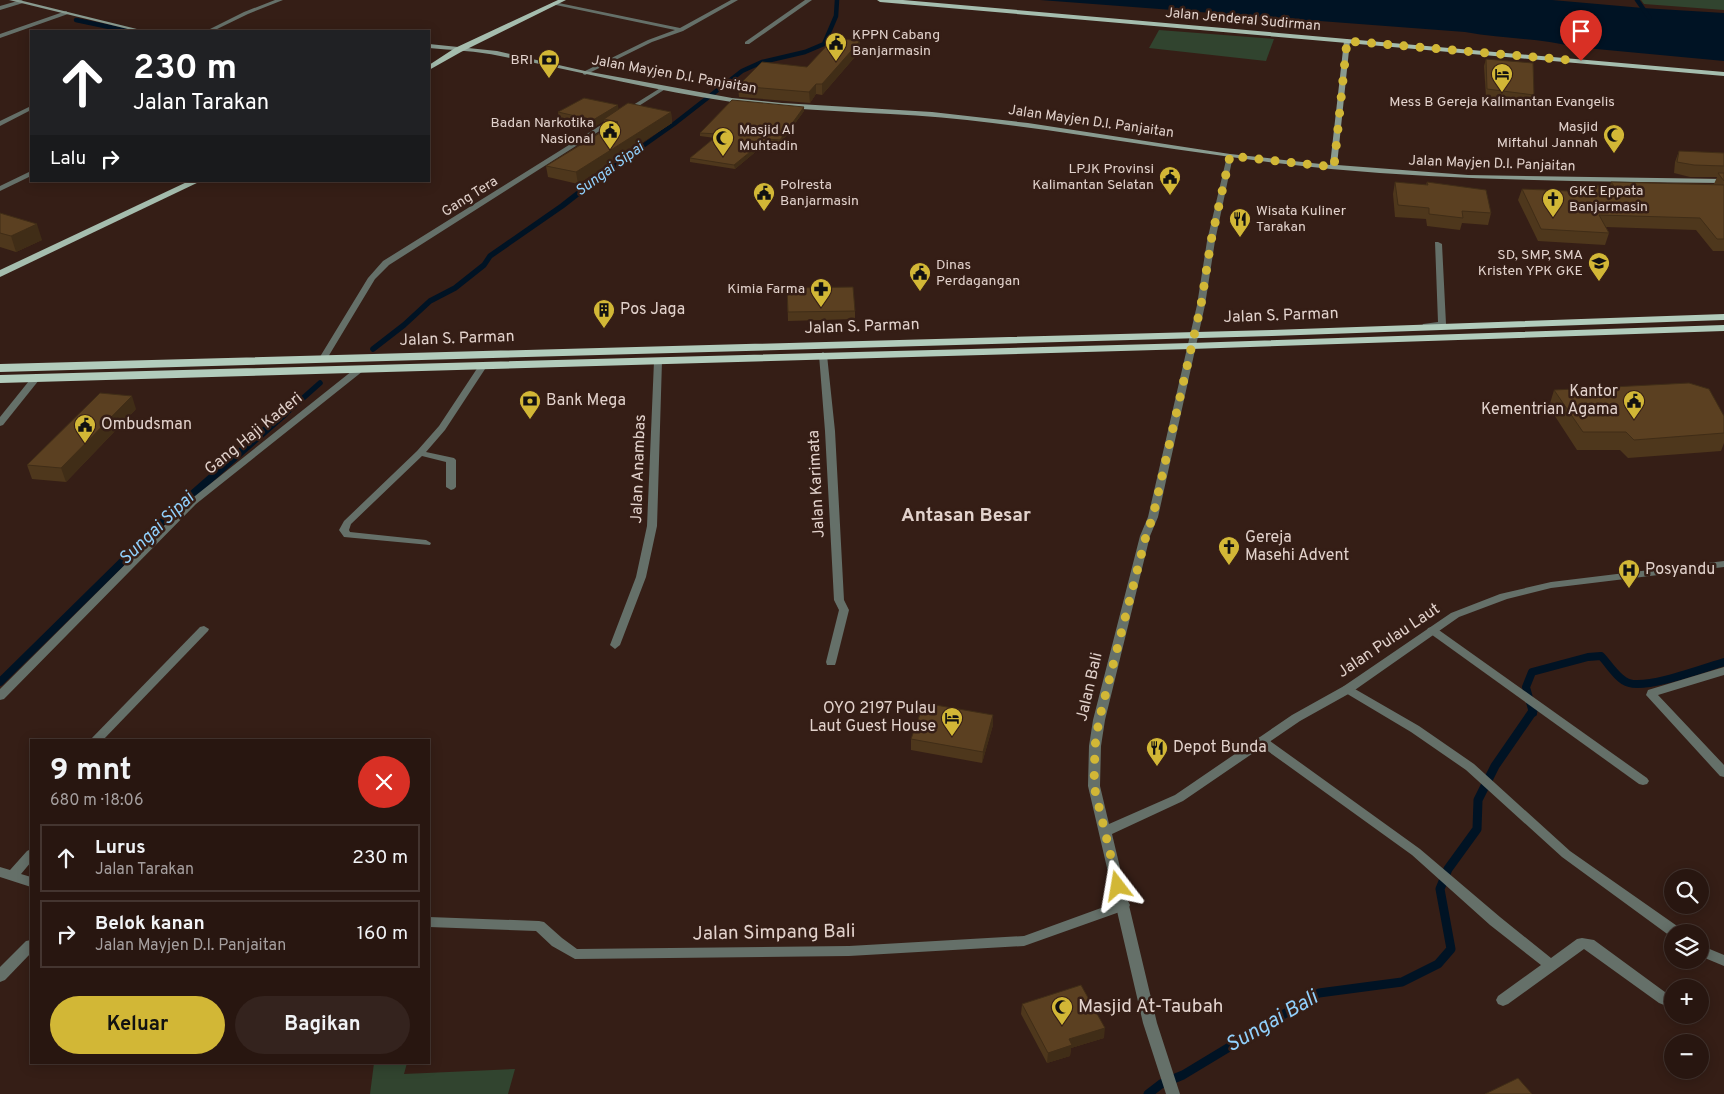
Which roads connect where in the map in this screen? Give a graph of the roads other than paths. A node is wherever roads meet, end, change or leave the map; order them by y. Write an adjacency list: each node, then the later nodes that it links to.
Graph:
1 (12, 0): 7 (main road)
2 (280, 0): 12 (street)
3 (563, 0): 8 (main road)
4 (735, 0): 13 (street)
5 (809, 0): 16 (street)
6 (880, 0): 15 (main road, Jalan Jenderal Sudirman)
7 (21, 2): 9 (street); 10 (main road)
8 (554, 4): 13 (street); 18 (main road)
9 (0, 8)
10 (66, 13): 11 (main road); 14 (street)
11 (138, 30)
12 (211, 30)
13 (681, 30): 20 (street)
14 (0, 36)
15 (1347, 41): 21 (main road, Jalan Jenderal Sudirman); 26 (main road)
16 (747, 44)
17 (430, 46): 18 (main road, Jalan Mayjen D.I. Panjaitan)
18 (458, 50): 19 (main road); 20 (main road, Jalan Mayjen D.I. Panjaitan)
19 (430, 67)
20 (585, 73): 22 (main road, Jalan Mayjen D.I. Panjaitan)
21 (1724, 74)
22 (664, 88): 25 (main road, Jalan Mayjen D.I. Panjaitan); 39 (street, Gang Tera)
23 (30, 109): 24 (street)
24 (0, 124)
25 (1230, 156): 26 (main road, Jalan Mayjen D.I. Panjaitan); 36 (street, Jalan Bali)
26 (1334, 167): 28 (main road, Jalan Mayjen D.I. Panjaitan)
27 (30, 174): 30 (street)
28 (1724, 181)
29 (195, 182): 32 (main road)
30 (0, 189)
31 (1438, 244): 34 (street)
32 (0, 274)
33 (1724, 316): 34 (highway, Jalan S. Parman)
34 (1420, 327): 36 (highway, Jalan S. Parman)
35 (1724, 328): 36 (highway, Jalan S. Parman)
36 (1192, 341): 37 (highway, Jalan S. Parman); 38 (highway, Jalan S. Parman); 63 (street, Jalan Bali)
37 (823, 355): 40 (highway, Jalan S. Parman); 55 (street, Jalan Karimata)
38 (619, 357): 39 (highway, Jalan S. Parman); 40 (highway, Jalan S. Parman); 42 (highway, Jalan S. Parman)
39 (322, 360): 41 (highway, Jalan S. Parman)
40 (658, 361): 54 (street, Jalan Anambas)
41 (296, 366): 43 (highway, Jalan S. Parman); 44 (highway, Jalan S. Parman); 45 (highway, Jalan S. Parman)
42 (484, 366): 44 (highway, Jalan S. Parman); 48 (street)
43 (0, 368)
44 (360, 369): 58 (street, Gang Haji Kaderi)
45 (36, 378): 46 (highway, Jalan S. Parman); 47 (street)
46 (0, 379)
47 (0, 423)
48 (420, 453): 49 (street); 50 (street)
49 (451, 487)
50 (426, 543)
51 (1724, 564): 53 (street, Jalan Pulau Laut)
52 (204, 629): 59 (street)
53 (1432, 630): 57 (street, Jalan Pulau Laut); 62 (street)
54 (615, 645)
55 (832, 662)
56 (1724, 671): 61 (street)
57 (1348, 689): 60 (street, Jalan Pulau Laut); 69 (street)
58 (0, 696)
59 (97, 739)
60 (1262, 741): 63 (street, Jalan Pulau Laut); 73 (street)
61 (1724, 773)
62 (1642, 781)
63 (1104, 832): 67 (street, Jalan Bali)
64 (30, 855): 65 (street)
65 (6, 874): 66 (street)
66 (30, 882)
67 (1123, 905): 68 (street, Jalan Simpang Bali); 77 (street, Jalan Bali)
68 (430, 922)
69 (1664, 924)
70 (30, 946): 74 (street)
71 (1709, 954): 72 (street)
72 (1724, 961)
73 (1550, 965): 75 (street); 76 (street)
74 (0, 976)
75 (1664, 999)
76 (1503, 1000)
77 (1173, 1094)

